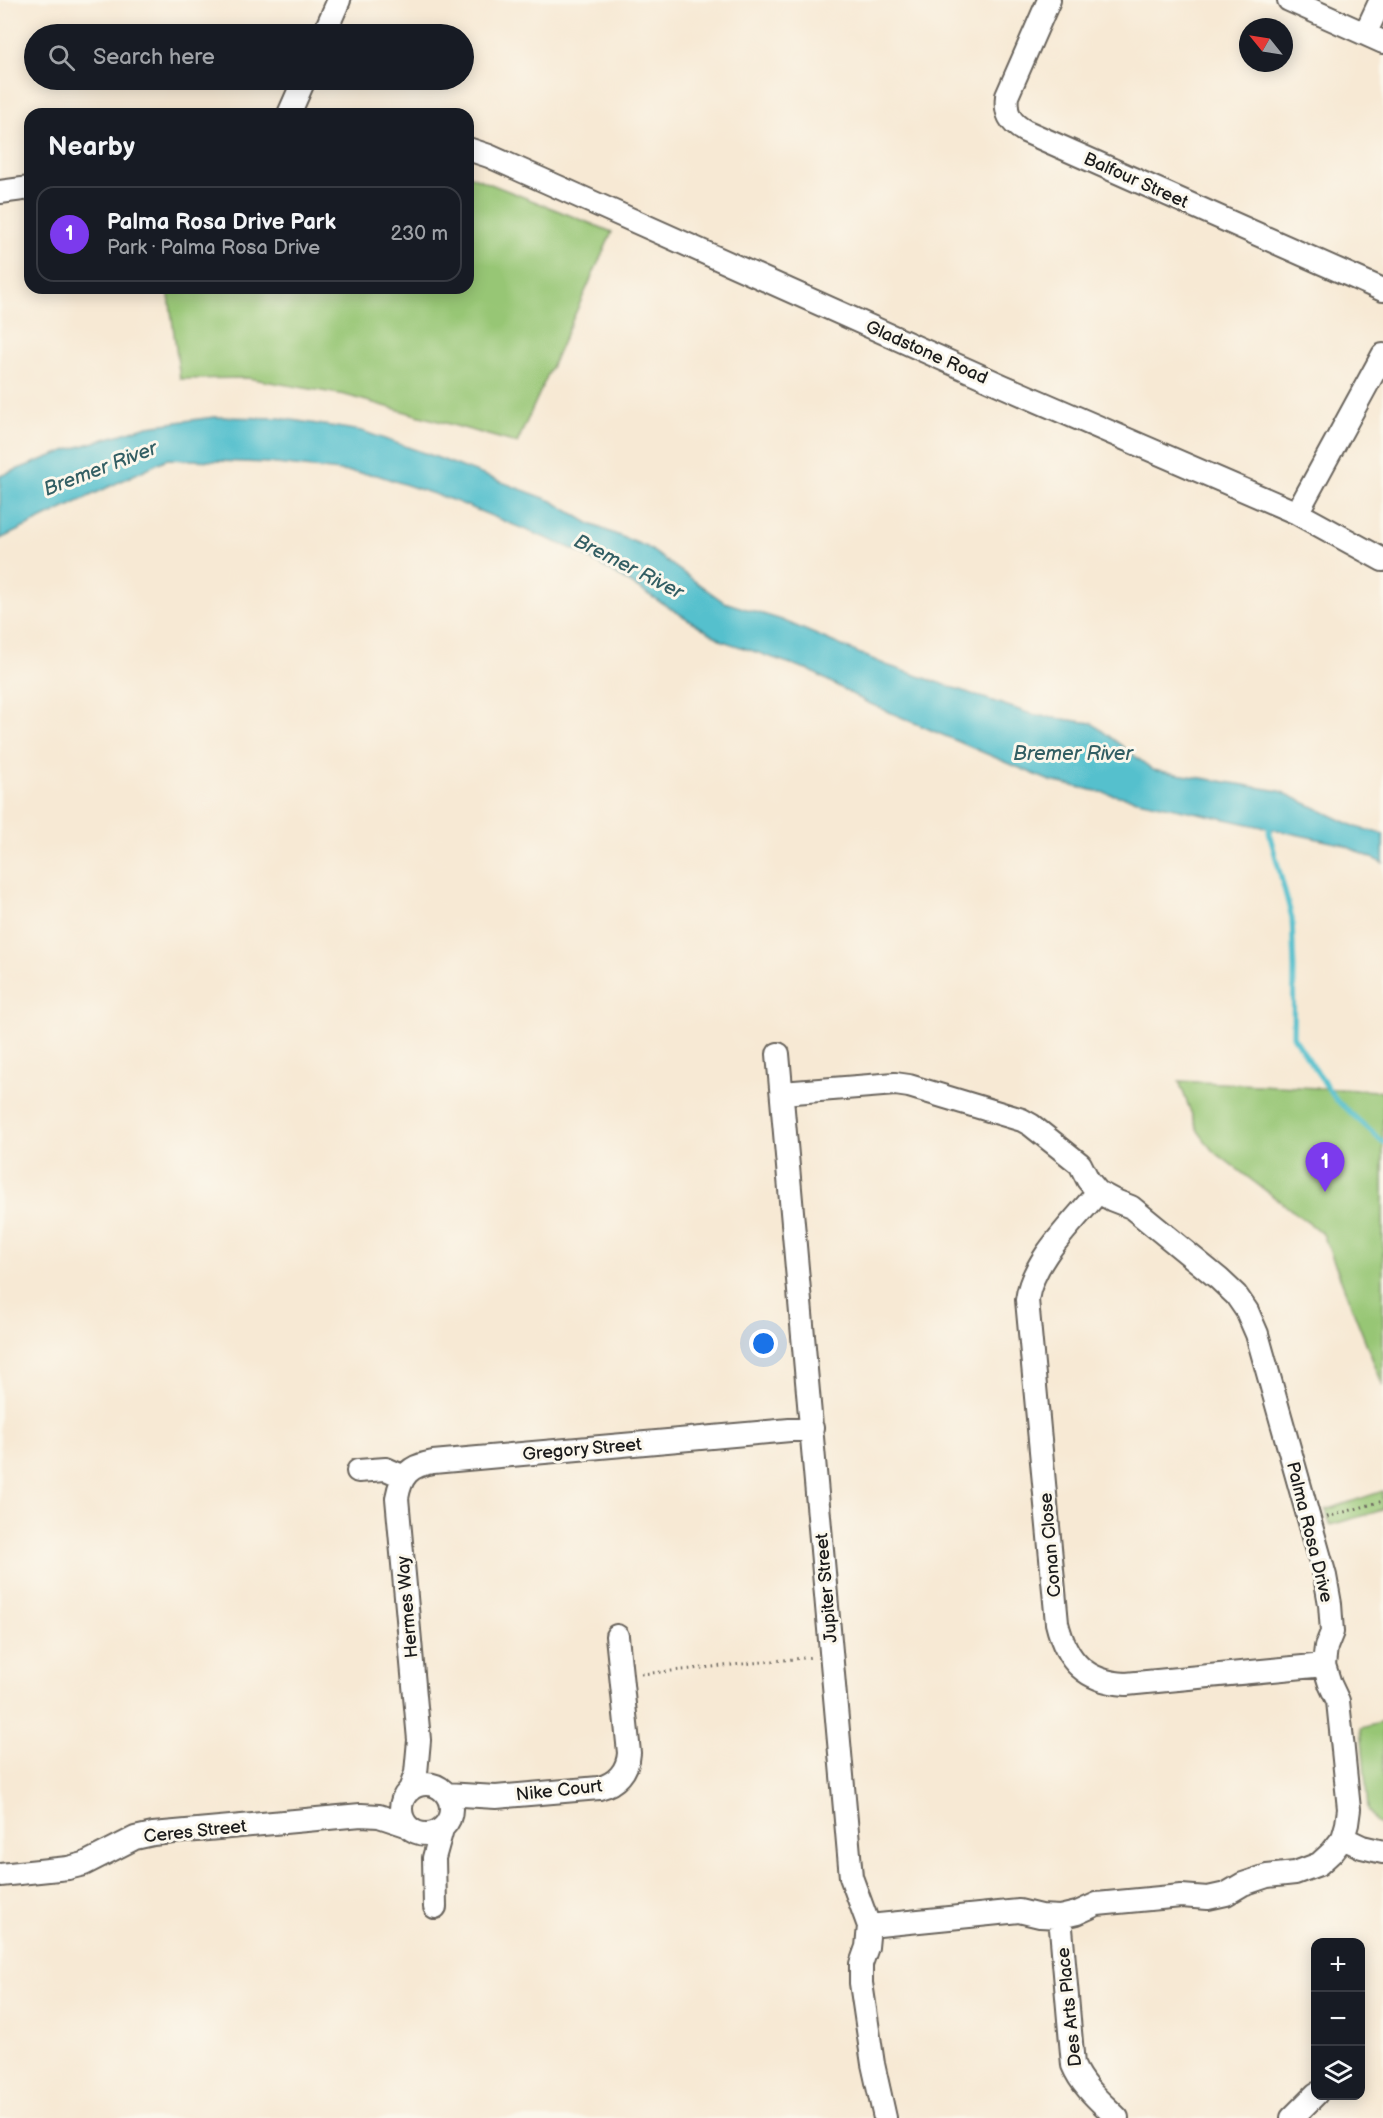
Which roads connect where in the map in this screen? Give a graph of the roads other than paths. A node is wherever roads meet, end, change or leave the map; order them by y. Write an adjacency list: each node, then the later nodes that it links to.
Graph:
1 (339, 0): 5 (street)
2 (1050, 0): 12 (street, Balfour Street)
3 (1288, 0): 6 (street)
4 (1381, 0): 6 (street)
5 (328, 24)
6 (1374, 38)
7 (300, 90): 8 (street)
8 (292, 108)
9 (474, 151): 14 (street, Gladstone Road)
10 (24, 189): 11 (street)
11 (0, 192)
12 (1383, 290)
13 (1383, 355): 14 (street)
14 (1297, 513): 15 (street, Gladstone Road)
15 (1383, 560)
16 (778, 1054): 17 (street, Jupiter Street)
17 (782, 1093): 18 (street); 19 (street, Jupiter Street)
18 (1098, 1192): 23 (street, Palma Rosa Drive); 23 (street, Conan Close)
19 (812, 1428): 21 (street, Gregory Street); 37 (street, Jupiter Street)
20 (358, 1471): 21 (street)
21 (404, 1477): 24 (street, Hermes Way)
22 (617, 1636): 27 (street, Nike Court)
23 (1324, 1665): 31 (street)
24 (419, 1740): 25 (street, Hermes Way); 26 (street, Hermes Way)
25 (443, 1791): 26 (street); 27 (street, Nike Court); 29 (street)
26 (408, 1793): 28 (street, Ceres Street); 30 (street)
27 (496, 1797): 29 (street, Nike Court)
28 (361, 1815): 30 (street, Ceres Street); 34 (street, Ceres Street)
29 (446, 1823): 30 (street); 33 (street)
30 (409, 1828): 33 (street)
31 (1342, 1838): 32 (street); 36 (street)
32 (1383, 1852)
33 (433, 1874): 35 (street)
34 (0, 1875)
35 (435, 1907)
36 (1060, 1917): 37 (street); 40 (street, Des Arts Place)
37 (869, 1926): 39 (street, Jupiter Street)
38 (1311, 2099): 41 (street)
39 (885, 2118)
40 (1117, 2118)
41 (1292, 2118)

